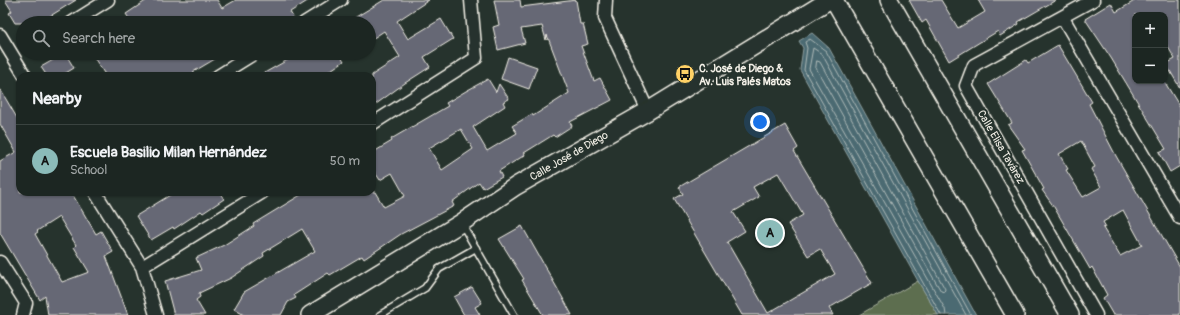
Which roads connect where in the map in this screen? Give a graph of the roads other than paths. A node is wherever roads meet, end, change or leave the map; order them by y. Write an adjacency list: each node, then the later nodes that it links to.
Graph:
1 (108, 0): 9 (street)
2 (341, 0): 10 (street)
3 (471, 0): 19 (street)
4 (606, 0): 18 (street)
5 (829, 0): 18 (street, Calle José de Diego)
6 (834, 0): 32 (street)
7 (889, 0): 33 (street)
8 (1093, 0): 11 (street, Calle Elisa Tavárez)
9 (82, 16)
10 (315, 16)
11 (1063, 18): 22 (street); 34 (street, Calle Elisa Tavárez)
12 (0, 35): 13 (street)
13 (16, 53)
14 (20, 60): 16 (street)
15 (244, 60): 17 (street)
16 (24, 72)
17 (224, 72)
18 (648, 111): 23 (street, Calle José de Diego)
19 (376, 121)
20 (98, 196): 26 (street)
21 (257, 196): 26 (street)
22 (1180, 218)
23 (462, 223): 24 (lane); 29 (street, Calle José de Diego)
24 (476, 248): 30 (lane); 31 (lane)
25 (0, 262): 27 (street)
26 (142, 267): 28 (street)
27 (23, 315)
28 (156, 315)
29 (310, 315)
30 (380, 315)
31 (514, 315)
32 (1015, 315)
33 (1070, 315)
34 (1096, 315)

